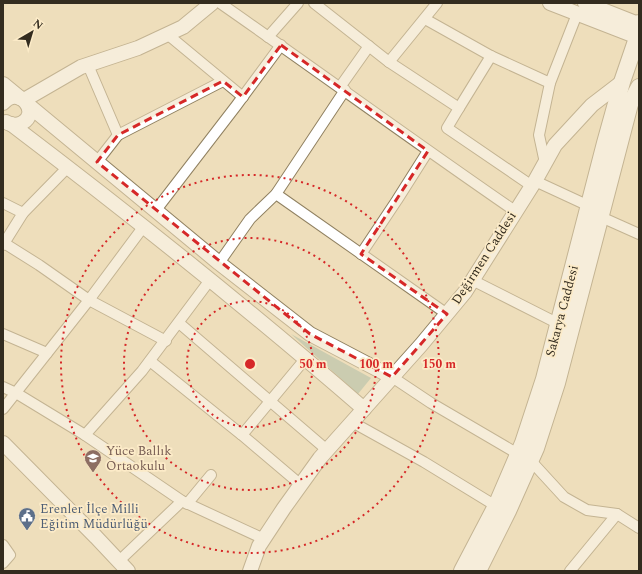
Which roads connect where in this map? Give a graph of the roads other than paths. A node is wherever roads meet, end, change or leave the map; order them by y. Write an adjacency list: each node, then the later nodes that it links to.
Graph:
1 (212, 3): 9 (street)
2 (220, 3): 11 (street)
3 (298, 3): 11 (street)
4 (314, 3): 13 (street)
5 (437, 3): 8 (street)
6 (550, 3): 7 (street)
7 (581, 8): 10 (street); 19 (street)
8 (425, 19): 14 (street); 15 (street)
9 (168, 34): 16 (street); 17 (street)
10 (638, 34): 18 (main road, Sakarya Caddesi)
11 (268, 37): 12 (street)
12 (280, 45): 22 (street); 23 (street)
13 (369, 46): 15 (street); 22 (street)
14 (491, 56): 19 (street); 26 (street)
15 (389, 62): 26 (street)
16 (88, 65): 24 (street); 28 (street)
17 (223, 81): 23 (street); 28 (street)
18 (622, 82): 31 (street, Değirmen Caddesi); 36 (main road, Sakarya Caddesi)
19 (550, 83): 31 (street)
20 (3, 84): 24 (street)
21 (639, 87): 40 (main road, Sakarya Caddesi)
22 (342, 89): 29 (street); 34 (street)
23 (243, 97): 37 (street)
24 (24, 101): 25 (street); 27 (street); 30 (street)
25 (3, 103)
26 (459, 108): 33 (street)
27 (5, 121): 32 (street)
28 (118, 135): 30 (street)
29 (428, 151): 38 (street); 44 (street)
30 (97, 162): 37 (street)
31 (545, 163): 33 (street, Değirmen Caddesi)
32 (68, 168): 39 (street); 41 (street)
33 (533, 184): 36 (street); 38 (street, Değirmen Caddesi)
34 (276, 194): 44 (street); 45 (street)
35 (3, 203): 39 (street)
36 (589, 206): 51 (main road, Sakarya Caddesi)
37 (156, 210): 45 (street)
38 (515, 212): 47 (street, Değirmen Caddesi)
39 (24, 213): 43 (street)
40 (601, 217): 42 (street); 69 (main road, Sakarya Caddesi)
41 (144, 226): 46 (street); 48 (street)
42 (639, 234)
43 (4, 244): 48 (street)
44 (361, 254): 49 (street)
45 (219, 263): 57 (street)
46 (210, 280): 50 (street); 55 (street)
47 (472, 280): 49 (street, Değirmen Caddesi); 51 (street)
48 (88, 300): 53 (street); 54 (street)
49 (446, 314): 57 (street, Değirmen Caddesi)
50 (180, 322): 53 (street); 60 (street)
51 (559, 324): 69 (main road, Sakarya Caddesi)
52 (3, 334): 54 (street)
53 (166, 341): 56 (street)
54 (47, 354): 59 (street)
55 (306, 358): 60 (street); 62 (street)
56 (150, 361): 64 (street); 65 (street)
57 (392, 377): 62 (street, Değirmen Caddesi); 69 (street)
58 (3, 387): 59 (street)
59 (16, 393): 61 (street); 64 (street)
60 (270, 400): 65 (street); 67 (street)
61 (3, 409)
62 (364, 409): 63 (street, Değirmen Caddesi)
63 (352, 422): 67 (street, Değirmen Caddesi); 73 (street)
64 (85, 435): 72 (street)
65 (242, 435): 71 (street)
66 (3, 443): 79 (street)
67 (327, 450): 71 (street, Değirmen Caddesi)
68 (3, 455): 79 (street)
69 (524, 458): 73 (main road, Sakarya Caddesi); 74 (street); 82 (main road, Sakarya Caddesi)
70 (211, 475): 72 (street)
71 (301, 485): 76 (street, Değirmen Caddesi)
72 (184, 502): 76 (street); 79 (street)
73 (496, 506): 81 (main road, Sakarya Caddesi)
74 (616, 514): 75 (street); 83 (street)
75 (639, 528)
76 (264, 539): 80 (street, Değirmen Caddesi)
77 (3, 545): 78 (street)
78 (3, 563)
79 (120, 568)
80 (250, 571)
81 (462, 571)
82 (478, 571)
83 (570, 571)

